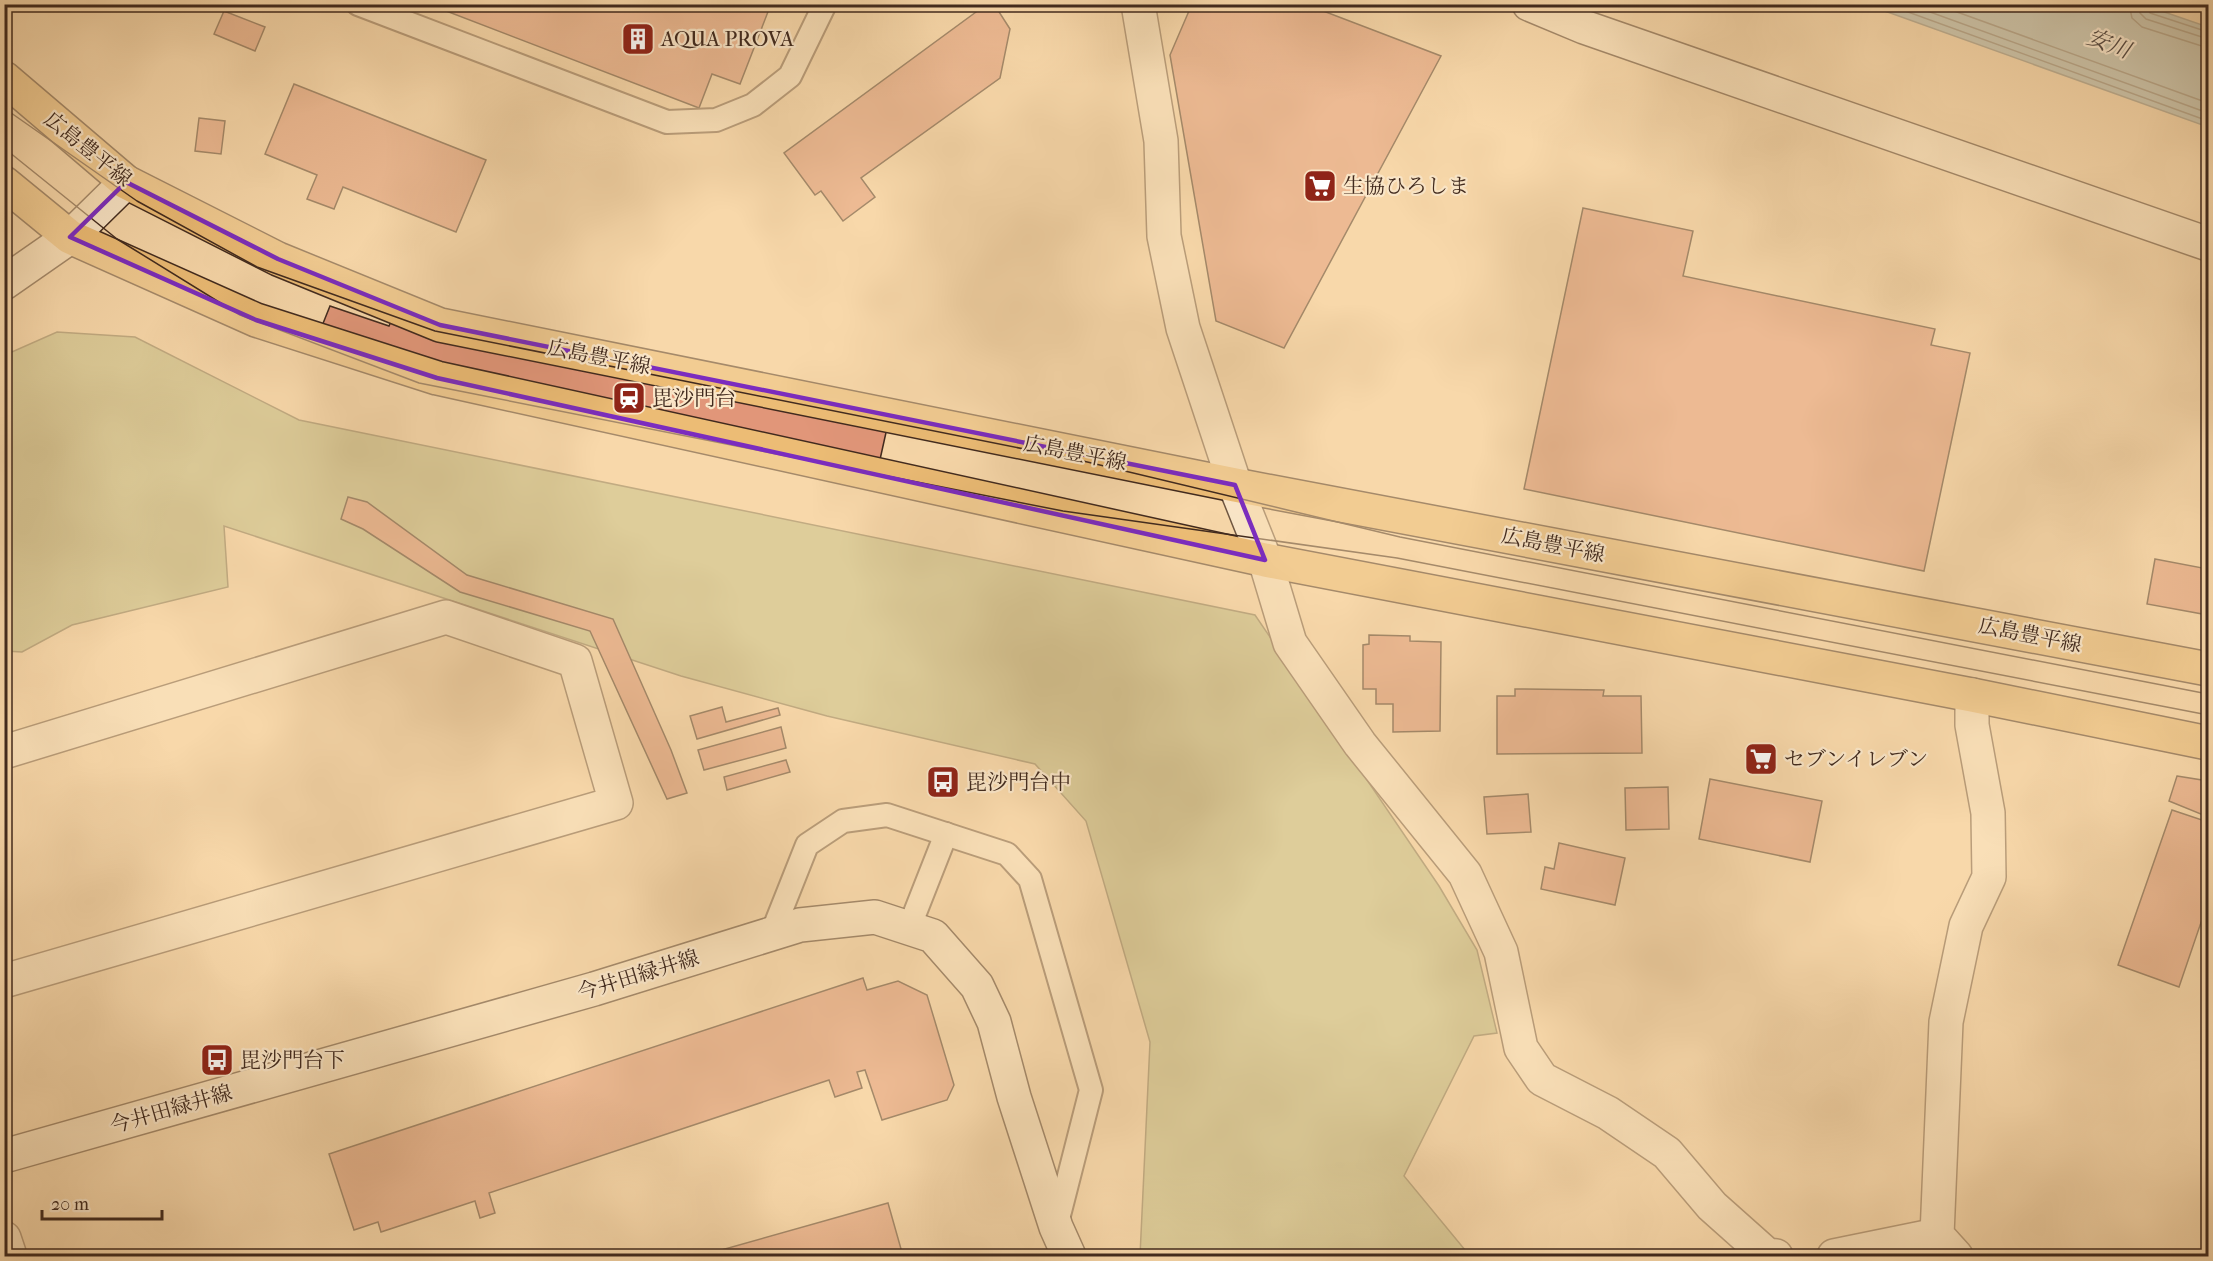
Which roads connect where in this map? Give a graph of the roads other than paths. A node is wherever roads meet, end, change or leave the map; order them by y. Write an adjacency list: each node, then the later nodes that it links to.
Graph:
1 (358, 4): 2 (lane)
2 (825, 4)
3 (1138, 4): 11 (street)
4 (1529, 4): 9 (street)
5 (4, 78): 6 (main road, 広島豊平線)
6 (126, 182): 8 (street); 11 (main road, 広島豊平線)
7 (4, 183): 8 (main road)
8 (70, 237): 10 (street); 12 (main road)
9 (2208, 244)
10 (4, 284)
11 (1235, 485): 12 (street); 13 (main road, 広島豊平線)
12 (1265, 560): 14 (main road); 26 (street)
13 (2208, 669)
14 (1972, 695): 15 (main road); 24 (street)
15 (2208, 743)
16 (4, 752): 20 (street)
17 (946, 834): 18 (lane); 19 (lane); 23 (lane)
18 (909, 928): 19 (street, 今井田緑井線); 23 (street, 今井田緑井線)
19 (772, 933): 21 (street, 今井田緑井線)
20 (4, 981)
21 (4, 1156)
22 (4, 1238): 25 (street)
23 (1063, 1242)
24 (1946, 1246): 27 (street)
25 (10, 1257)
26 (1776, 1257)
27 (1834, 1257)

